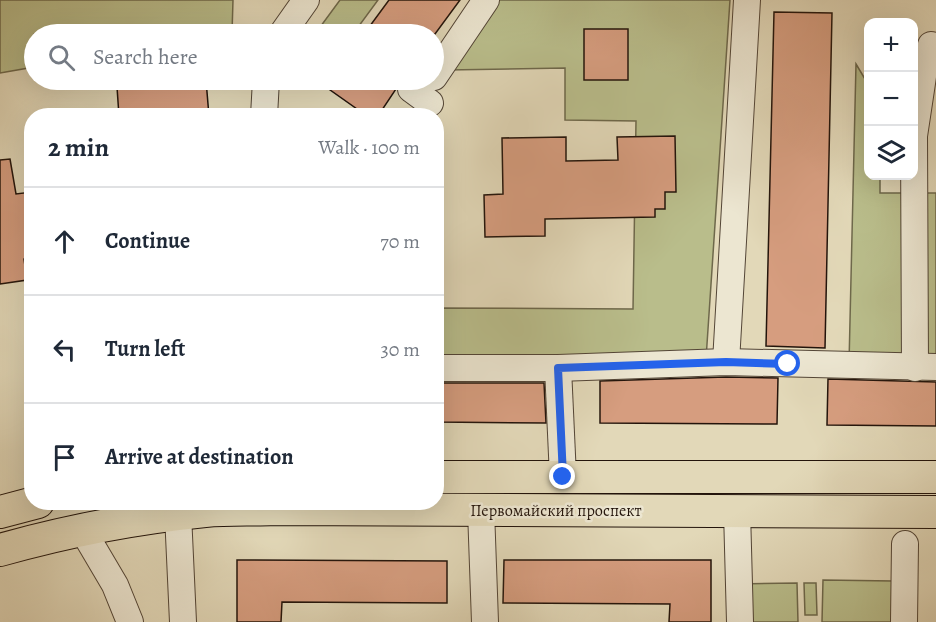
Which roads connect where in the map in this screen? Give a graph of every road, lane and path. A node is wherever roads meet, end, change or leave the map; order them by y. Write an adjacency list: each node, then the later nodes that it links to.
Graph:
1 (306, 0): 4 (street)
2 (486, 0): 6 (street)
3 (747, 0): 9 (street)
4 (289, 24)
5 (936, 46): 12 (street)
6 (444, 61)
7 (265, 90): 8 (street)
8 (264, 108)
9 (726, 362): 11 (street); 12 (street)
10 (444, 368): 11 (street)
11 (558, 368): 14 (street)
12 (925, 368)
13 (444, 477): 14 (main road, Первомайский проспект)
14 (563, 477): 15 (main road, Первомайский проспект)
15 (936, 477)
16 (24, 506): 21 (main road)
17 (240, 510): 23 (main road, Первомайский проспект)
18 (444, 510): 19 (main road, Первомайский проспект)
19 (481, 510): 20 (main road, Первомайский проспект); 29 (street)
20 (737, 511): 22 (main road, Первомайский проспект); 30 (street)
21 (0, 512)
22 (936, 512)
23 (178, 514): 24 (main road, Первомайский проспект); 28 (street)
24 (82, 529): 26 (main road, Первомайский проспект); 27 (street)
25 (905, 544): 31 (street)
26 (0, 549)
27 (130, 622)
28 (183, 622)
29 (485, 622)
30 (740, 622)
31 (904, 622)

